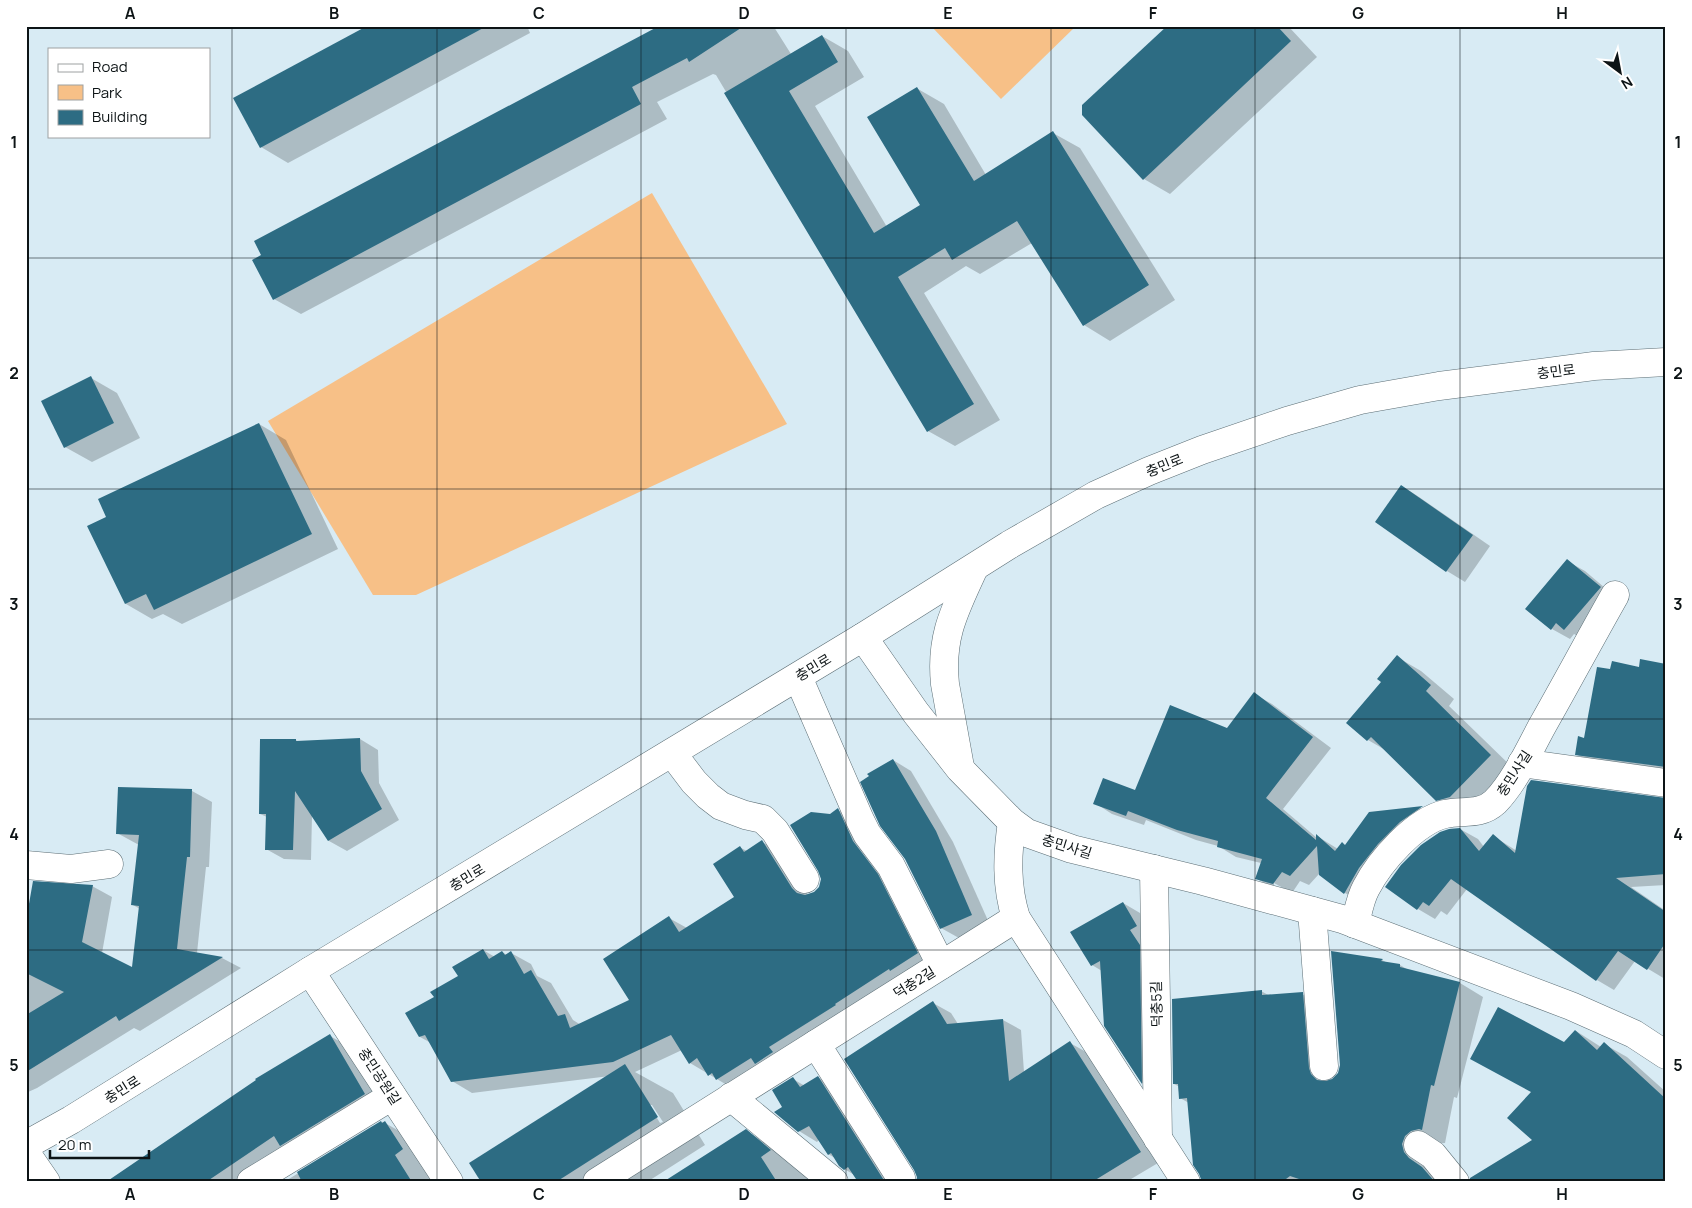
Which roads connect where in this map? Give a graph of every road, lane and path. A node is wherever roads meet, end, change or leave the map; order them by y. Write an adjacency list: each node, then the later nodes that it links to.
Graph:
1 (1666, 362): 2 (street, 충민로)
2 (974, 568): 4 (street, 충민로); 8 (street)
3 (1615, 595): 7 (street, 충민사길)
4 (863, 637): 5 (street, 충민로); 8 (street, 충민사길)
5 (798, 677): 6 (street, 충민로); 18 (street)
6 (672, 753): 14 (street); 19 (street, 충민로)
7 (1522, 763): 9 (street); 17 (street, 충민사길)
8 (960, 769): 10 (street, 충민사길)
9 (1666, 783)
10 (1012, 822): 13 (street, 충민사길); 16 (street)
11 (109, 864): 12 (street)
12 (26, 865)
13 (1154, 869): 15 (street, 충민사길); 27 (street, 덕충5길)
14 (805, 879)
15 (1312, 912): 17 (street, 충민사길); 22 (street)
16 (1016, 918): 18 (street, 덕충2길); 27 (street)
17 (1355, 924): 21 (street, 충민사길)
18 (941, 965): 20 (street, 덕충2길)
19 (310, 971): 23 (street, 충민공원길); 25 (street, 충민로)
20 (816, 1044): 24 (street, 덕충2길); 29 (street)
21 (1666, 1055)
22 (1324, 1066)
23 (392, 1096): 31 (street); 32 (street, 충민공원길)
24 (731, 1098): 33 (street, 덕충2길); 34 (street)
25 (26, 1145)
26 (1418, 1145): 37 (street)
27 (1163, 1146): 35 (street, 덕충5길); 36 (street)
28 (26, 1153): 30 (street)
29 (901, 1178)
30 (46, 1182)
31 (251, 1182)
32 (449, 1182)
33 (597, 1182)
34 (834, 1182)
35 (1167, 1182)
36 (1186, 1182)
37 (1455, 1182)

